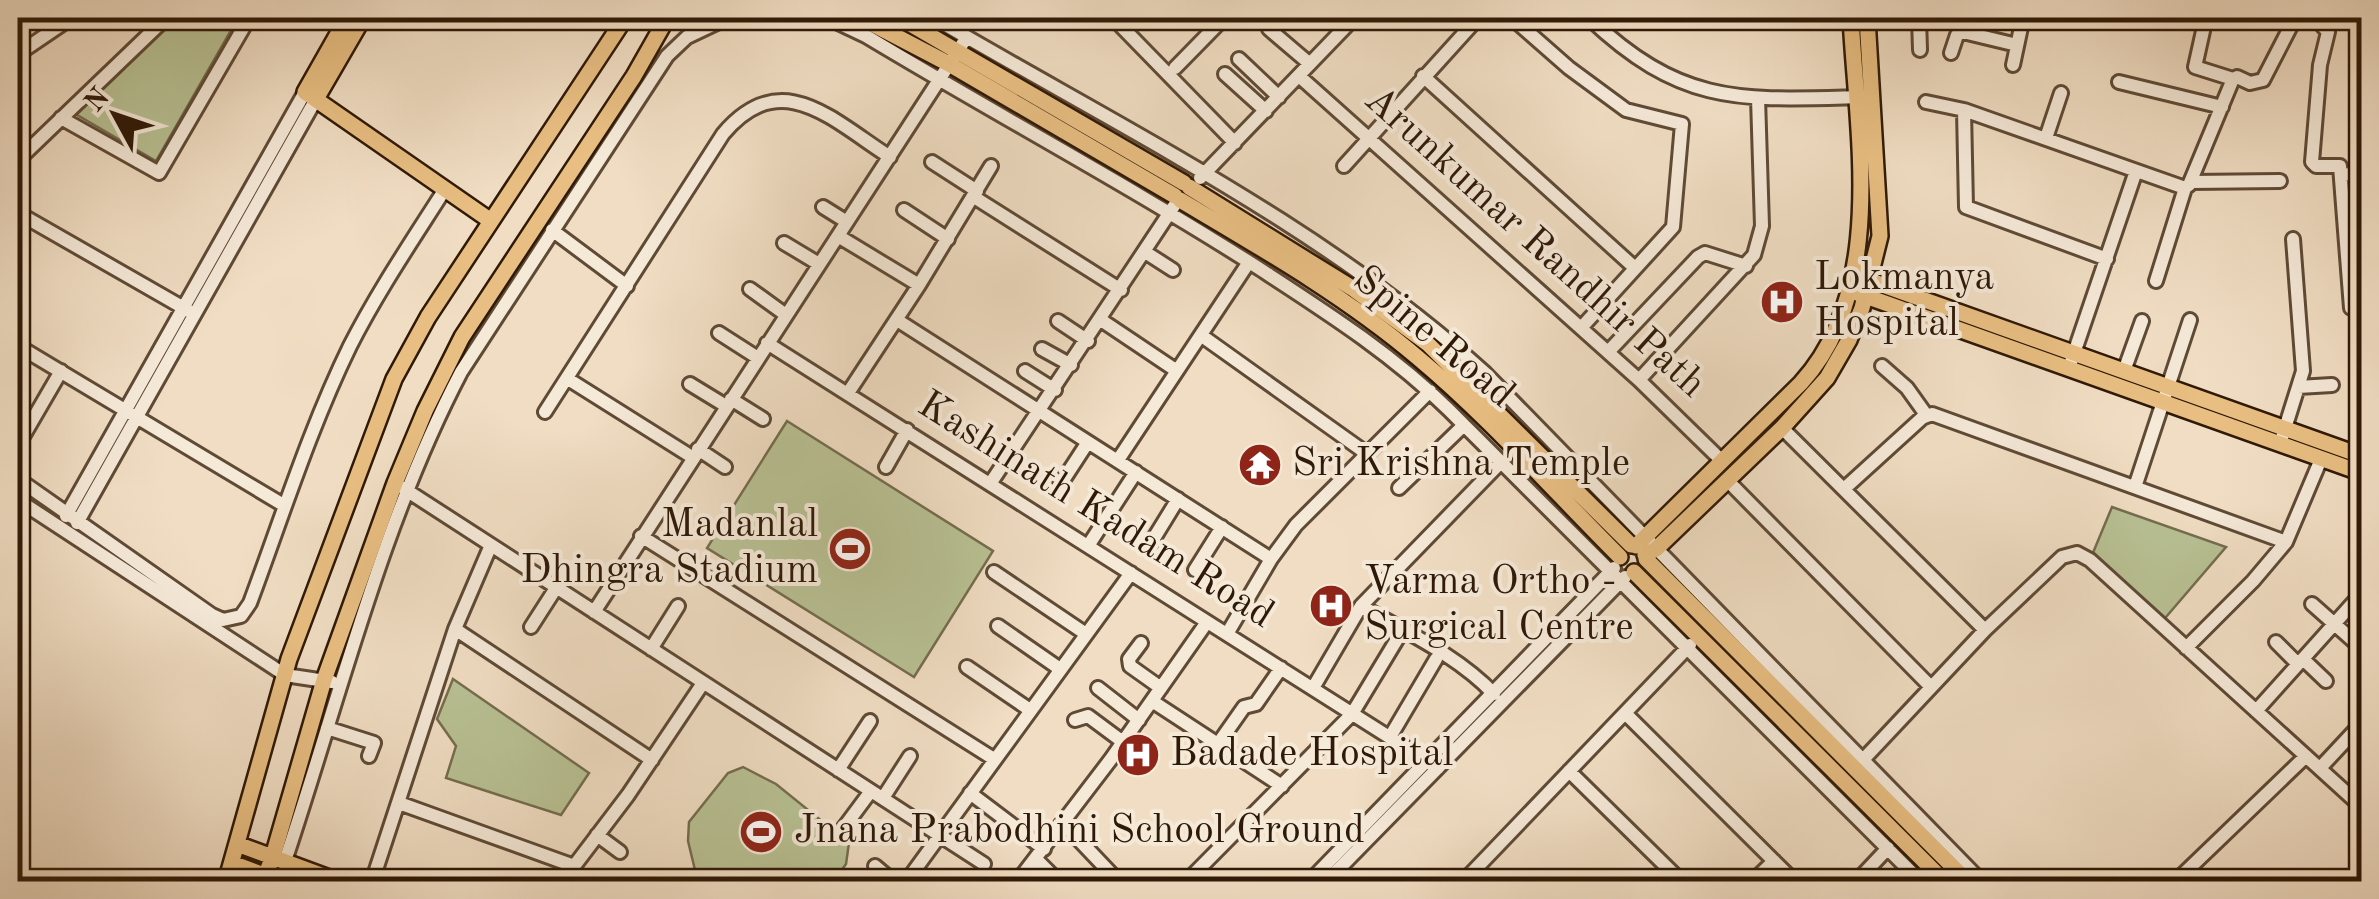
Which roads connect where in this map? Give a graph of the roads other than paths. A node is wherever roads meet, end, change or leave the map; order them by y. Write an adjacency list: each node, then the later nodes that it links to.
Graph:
1 (71, 18): 30 (street)
2 (166, 18): 52 (street)
3 (249, 18): 52 (street)
4 (625, 18): 73 (main road)
5 (727, 18): 27 (street)
6 (828, 18): 41 (street)
7 (861, 18): 32 (main road)
8 (900, 18): 32 (main road)
9 (934, 18): 26 (street)
10 (1354, 18): 34 (street)
11 (1478, 18): 39 (street)
12 (1512, 18): 85 (street)
13 (1589, 18): 47 (street)
14 (1851, 18): 46 (main road)
15 (1867, 18): 46 (main road)
16 (1919, 18): 29 (street)
17 (2022, 18): 28 (street)
18 (2295, 18): 40 (street)
19 (2315, 18): 64 (street)
20 (1219, 19): 36 (street)
21 (666, 20): 27 (street); 154 (main road)
22 (349, 21): 44 (main road)
23 (1119, 24): 55 (street)
24 (1270, 29): 34 (street)
25 (2203, 31): 40 (street)
26 (967, 37): 32 (street); 63 (street)
27 (687, 38): 75 (street)
28 (2018, 45): 31 (street); 35 (street)
29 (1920, 50)
30 (18, 54)
31 (1951, 54)
32 (953, 58): 41 (street); 69 (main road)
33 (1239, 59): 45 (street)
34 (1310, 64): 38 (street)
35 (2014, 66)
36 (1175, 68)
37 (1225, 74): 51 (street)
38 (1299, 76): 45 (street); 53 (street, Arunkumar Randhir Path)
39 (1422, 76): 53 (street); 85 (street)
40 (2233, 79): 49 (street)
41 (940, 80): 56 (street); 69 (street)
42 (2120, 82): 49 (street)
43 (2061, 93): 54 (street)
44 (311, 95): 67 (main road); 93 (street); 95 (street)
45 (1280, 96): 51 (street)
46 (1863, 97): 47 (street); 90 (main road)
47 (1758, 98): 84 (street)
48 (1926, 102): 50 (street)
49 (2222, 107): 66 (street)
50 (1964, 110): 54 (street); 81 (street)
51 (1266, 111): 55 (street)
52 (61, 118): 57 (street)
53 (1369, 136): 60 (street); 102 (street, Arunkumar Randhir Path)
54 (2046, 138): 61 (street)
55 (1235, 143): 63 (street)
56 (890, 157): 74 (street); 89 (street)
57 (18, 160)
58 (932, 162): 68 (street)
59 (990, 166): 68 (street)
60 (1344, 166)
61 (2136, 172): 66 (street); 81 (street)
62 (2362, 173): 64 (street)
63 (1204, 175): 69 (street); 169 (street)
64 (2341, 176): 94 (street)
65 (2280, 182): 66 (street)
66 (2188, 185): 87 (street)
67 (445, 189): 73 (main road); 160 (street)
68 (975, 194): 77 (street); 92 (street)
69 (1180, 195): 80 (street); 82 (street); 169 (main road)
70 (823, 208): 74 (street)
71 (904, 210): 77 (street)
72 (18, 214): 93 (street)
73 (491, 221): 199 (main road)
74 (847, 222): 76 (street)
75 (552, 230): 89 (street); 154 (street)
76 (838, 236): 83 (street); 88 (street)
77 (948, 239): 88 (street)
78 (2293, 239): 122 (street)
79 (784, 243): 83 (street)
80 (1145, 252): 86 (street); 92 (street)
81 (2107, 260): 111 (street)
82 (1248, 262): 104 (street); 124 (street)
83 (819, 264): 96 (street)
84 (1746, 266): 109 (street); 119 (street)
85 (1635, 268): 102 (street)
86 (1173, 270)
87 (2156, 281)
88 (919, 285): 97 (street)
89 (627, 286): 118 (street)
90 (1860, 286): 111 (main road); 134 (main road); 144 (main road)
91 (750, 289): 96 (street)
92 (1121, 290): 98 (street)
93 (182, 306): 95 (street); 130 (street)
94 (2351, 308)
95 (196, 315): 130 (street)
96 (786, 315): 106 (street)
97 (897, 320): 125 (street); 129 (street)
98 (1102, 320): 105 (street); 116 (street)
99 (2190, 320): 126 (street)
100 (1058, 321): 105 (street)
101 (2142, 321): 117 (street)
102 (1581, 328): 109 (street, Arunkumar Randhir Path)
103 (719, 333): 110 (street)
104 (1202, 336): 116 (street); 140 (street)
105 (1088, 341): 112 (street)
106 (767, 343): 110 (street); 125 (street, Kashinath Kadam Road)
107 (18, 346): 115 (street)
108 (1042, 349): 112 (street)
109 (1608, 352): 119 (street, Arunkumar Randhir Path)
110 (758, 358): 127 (street)
111 (2071, 361): 117 (main road); 126 (main road)
112 (1072, 365): 123 (street)
113 (1882, 366): 131 (street)
114 (1025, 370): 123 (street)
115 (60, 371): 130 (street); 138 (street)
116 (1177, 372): 143 (street)
117 (2124, 372): 126 (main road)
118 (568, 379): 128 (street); 139 (street)
119 (1640, 380): 144 (street, Arunkumar Randhir Path)
120 (690, 384): 127 (street)
121 (2332, 384): 122 (street)
122 (2298, 387): 136 (street)
123 (1055, 390): 129 (street)
124 (1430, 391): 133 (street); 140 (street)
125 (848, 392): 135 (street, Kashinath Kadam Road)
126 (2166, 395): 136 (main road); 155 (street)
127 (728, 403): 132 (street); 139 (street)
128 (545, 412)
129 (1040, 412): 137 (street); 152 (street)
130 (134, 413): 160 (street); 161 (street)
131 (1927, 416): 155 (street); 157 (street)
132 (763, 418)
133 (1464, 425): 145 (street); 156 (street)
134 (1782, 428): 151 (main road); 157 (street)
135 (907, 430): 147 (street); 152 (street, Kashinath Kadam Road)
136 (2282, 436): 141 (main road); 142 (main road)
137 (1088, 442): 143 (street); 153 (street)
138 (18, 444)
139 (695, 454): 146 (street); 163 (street)
140 (1366, 454): 168 (street)
141 (2362, 456)
142 (2321, 459): 149 (main road); 164 (street)
143 (1118, 460): 148 (street)
144 (1722, 461): 169 (main road)
145 (1502, 462): 169 (street); 177 (street)
146 (726, 467)
147 (886, 467)
148 (1136, 472): 158 (street); 167 (street)
149 (2362, 473)
150 (18, 480): 161 (street)
151 (1726, 480): 169 (main road); 204 (street)
152 (990, 484): 167 (street, Kashinath Kadam Road)
153 (1060, 484)
154 (401, 487): 166 (street); 200 (main road); 203 (street)
155 (2136, 487): 164 (street)
156 (1400, 488)
157 (1845, 488): 184 (street)
158 (1178, 499): 162 (street); 165 (street)
159 (18, 500): 199 (street)
160 (285, 506): 161 (street)
161 (72, 520)
162 (1222, 528): 168 (street); 170 (street)
163 (641, 536): 178 (street); 225 (street)
164 (2286, 542): 192 (street)
165 (1151, 543)
166 (491, 545): 173 (street); 183 (street)
167 (1088, 546): 172 (street, Kashinath Kadam Road)
168 (1271, 558): 186 (street)
169 (1633, 559): 188 (main road); 188 (street); 208 (street); 227 (street); 228 (street)
170 (1194, 570)
171 (994, 572): 185 (street)
172 (1131, 574): 179 (street, Kashinath Kadam Road); 185 (street)
173 (556, 588): 178 (street); 182 (street)
174 (2362, 593): 180 (street)
175 (2312, 604): 180 (street)
176 (678, 606): 193 (street)
177 (1360, 606): 207 (street); 208 (street)
178 (594, 612): 193 (street)
179 (1207, 622): 186 (street, Kashinath Kadam Road); 206 (street)
180 (2335, 624): 191 (street); 195 (street)
181 (998, 626): 198 (street)
182 (531, 627)
183 (456, 629): 226 (street); 236 (street)
184 (1985, 630): 192 (street); 204 (street)
185 (1086, 634): 198 (street)
186 (1228, 634): 197 (street, Kashinath Kadam Road)
187 (1399, 636): 213 (street)
188 (1699, 636): 212 (street); 228 (main road); 242 (street); 270 (main road)
189 (1140, 642): 206 (street)
190 (2276, 642): 195 (street)
191 (2358, 644)
192 (2186, 648): 211 (street)
193 (650, 649): 202 (street)
194 (1436, 659): 219 (street)
195 (2300, 662): 201 (street); 211 (street)
196 (967, 667): 210 (street)
197 (1281, 668): 207 (street, Kashinath Kadam Road); 221 (street)
198 (1060, 669): 210 (street)
199 (284, 674): 200 (street); 241 (main road)
200 (324, 680): 203 (street); 245 (main road)
201 (2326, 680)
202 (703, 683): 226 (street); 230 (street)
203 (341, 684): 218 (street)
204 (1930, 686): 228 (street)
205 (1098, 688): 215 (street)
206 (1161, 688): 209 (street)
207 (1313, 688): 213 (street, Kashinath Kadam Road)
208 (1494, 694): 227 (street)
209 (1152, 702): 215 (street); 221 (street)
210 (1030, 710): 225 (street)
211 (2256, 711): 224 (street)
212 (1625, 713): 231 (street); 246 (street)
213 (1352, 714): 219 (street, Kashinath Kadam Road); 232 (street)
214 (1074, 720): 220 (street)
215 (1138, 720): 220 (street)
216 (870, 721): 230 (street)
217 (2362, 723): 229 (street)
218 (327, 728): 222 (street); 245 (street)
219 (1390, 737): 227 (street, Kashinath Kadam Road)
220 (1123, 742): 237 (street)
221 (1218, 744): 232 (street)
222 (369, 756)
223 (910, 756): 234 (street)
224 (2306, 756): 229 (street); 273 (street)
225 (994, 759): 233 (street)
226 (652, 760): 239 (street)
227 (1433, 764): 251 (street)
228 (1858, 764): 271 (main road); 272 (street)
229 (2320, 768): 235 (street)
230 (838, 770): 234 (street)
231 (1569, 772): 264 (street); 265 (street)
232 (1282, 786): 254 (street)
233 (970, 792): 240 (street); 244 (street)
234 (877, 794): 238 (street); 240 (street)
235 (2358, 797)
236 (399, 803): 249 (street); 258 (street)
237 (1063, 824): 244 (street); 262 (street)
238 (842, 830)
239 (597, 835): 243 (street); 249 (street)
240 (940, 835): 248 (street); 253 (street)
241 (237, 844): 245 (main road); 247 (main road)
242 (1888, 848): 268 (street); 269 (street)
243 (620, 852)
244 (1040, 854): 260 (street); 261 (street)
245 (279, 859): 252 (main road); 257 (main road)
246 (1774, 860): 266 (street); 267 (street)
247 (232, 863): 252 (main road); 256 (main road)
248 (984, 864)
249 (574, 866): 255 (street)
250 (875, 866): 259 (street)
251 (1328, 877): 263 (street)
252 (272, 880)
253 (911, 880)
254 (1190, 880)
255 (563, 881)
256 (226, 882)
257 (340, 882)
258 (372, 882)
259 (894, 882)
260 (1017, 882)
261 (1059, 882)
262 (1119, 882)
263 (1309, 882)
264 (1463, 882)
265 (1682, 882)
266 (1752, 882)
267 (1795, 882)
268 (1856, 882)
269 (1921, 882)
270 (1945, 882)
271 (1968, 882)
272 (1982, 882)
273 (2175, 882)

